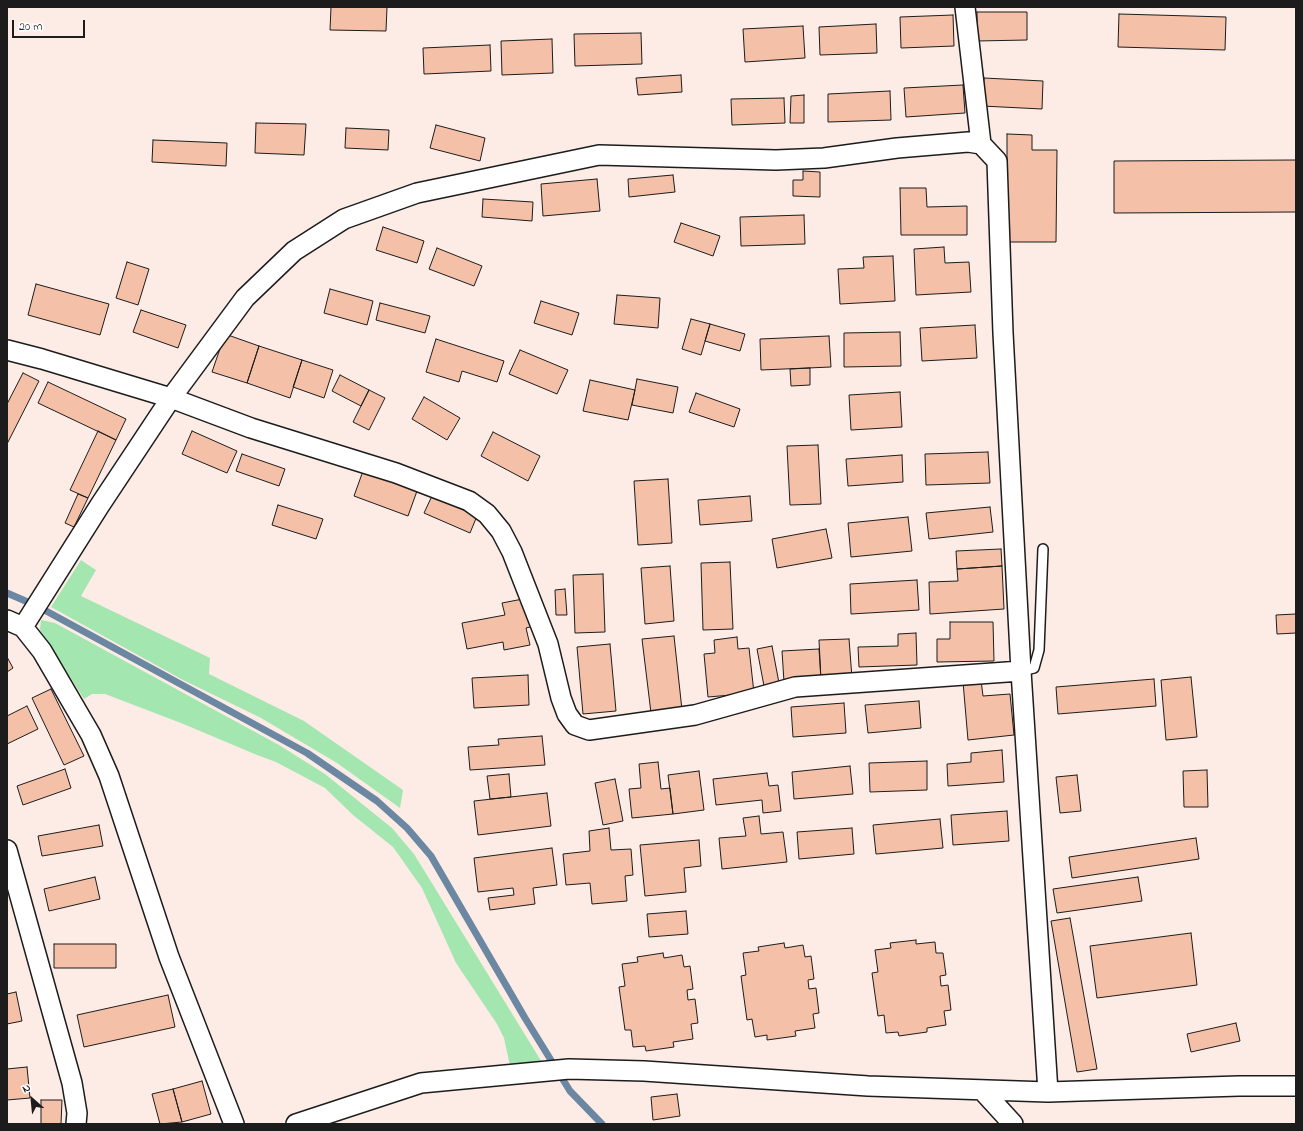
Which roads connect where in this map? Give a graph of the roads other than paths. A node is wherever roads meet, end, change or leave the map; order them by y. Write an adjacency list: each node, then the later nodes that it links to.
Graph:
1 (965, 7): 2 (street)
2 (981, 144): 4 (street); 7 (street)
3 (7, 350): 4 (street)
4 (171, 398): 6 (street); 7 (street)
5 (1044, 549): 7 (lane)
6 (15, 624): 13 (street)
7 (1021, 671): 11 (street)
8 (7, 850): 12 (street)
9 (1296, 1086): 11 (street)
10 (982, 1090): 11 (street); 14 (street); 15 (street)
11 (1048, 1092)
12 (76, 1124)
13 (234, 1124)
14 (296, 1124)
15 (1013, 1124)

